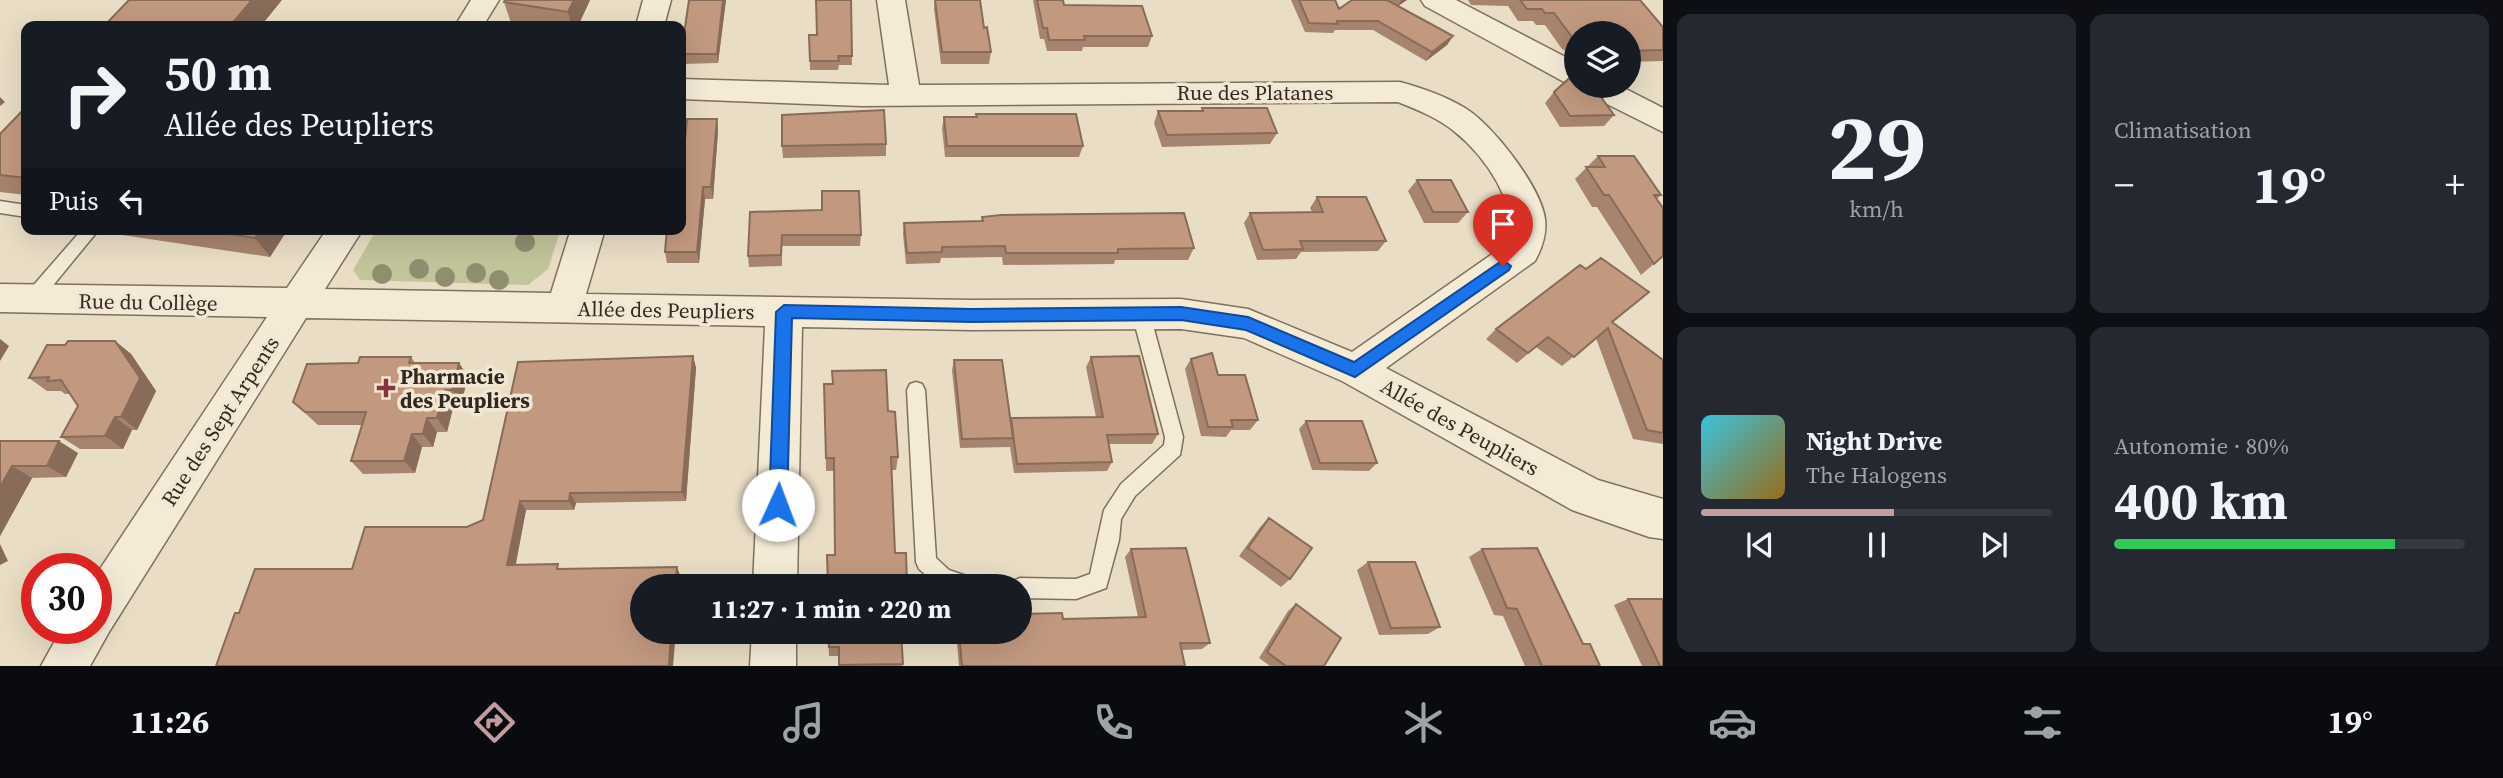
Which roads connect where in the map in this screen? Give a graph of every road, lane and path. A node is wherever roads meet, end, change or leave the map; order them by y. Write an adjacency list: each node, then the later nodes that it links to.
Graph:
1 (485, 0): 5 (street)
2 (657, 0): 6 (street)
3 (891, 0): 9 (street)
4 (1435, 0): 7 (street)
5 (473, 21)
6 (651, 21)
7 (1564, 69)
8 (686, 89): 9 (street, Rue des Platanes)
9 (905, 95): 22 (street, Rue des Platanes)
10 (1619, 98): 11 (street)
11 (1663, 121)
12 (0, 207): 13 (lane)
13 (21, 210)
14 (86, 235): 17 (lane)
15 (342, 235): 18 (street, Rue des Sept Arpents)
16 (587, 235): 19 (street)
17 (15, 299): 18 (street, Rue du Collège)
18 (296, 305): 19 (street, Allée des Peupliers); 28 (street, Rue des Sept Arpents)
19 (564, 309): 20 (street, Allée des Peupliers)
20 (784, 312): 21 (street, Allée des Peupliers); 25 (street)
21 (1141, 314): 22 (street, Allée des Peupliers); 27 (lane)
22 (1355, 370): 24 (street, Allée des Peupliers)
23 (916, 390): 26 (lane)
24 (1663, 519)
25 (775, 574)
26 (939, 574)
27 (1032, 588)
28 (112, 590)
29 (78, 644): 31 (street)
30 (774, 644): 32 (street)
31 (64, 666)
32 (773, 666)

